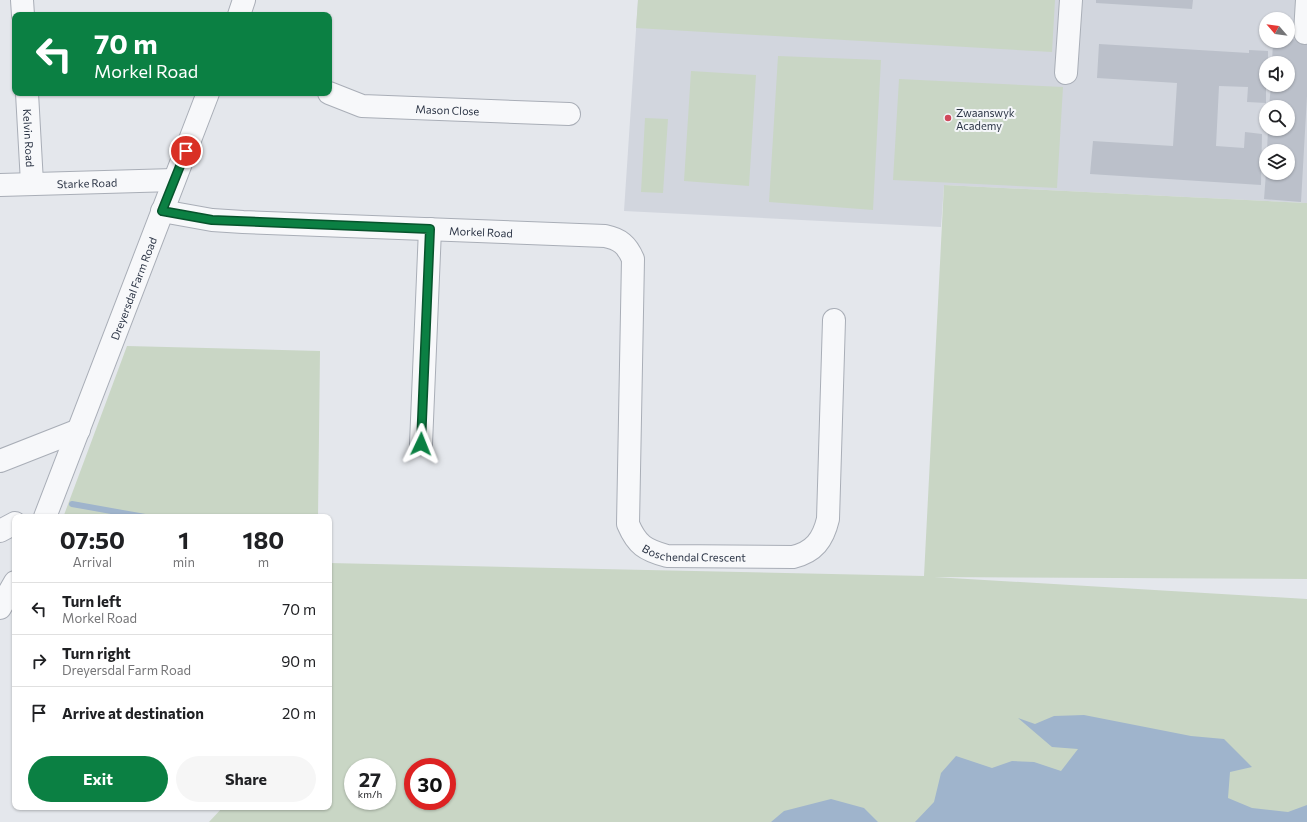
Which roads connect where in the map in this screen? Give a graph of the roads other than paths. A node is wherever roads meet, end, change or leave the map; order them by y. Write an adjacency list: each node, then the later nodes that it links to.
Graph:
1 (22, 0): 5 (street)
2 (244, 0): 6 (street)
3 (1071, 0): 8 (street)
4 (1307, 0): 7 (street)
5 (23, 12)
6 (239, 12)
7 (1305, 33)
8 (1066, 73)
9 (332, 94): 12 (street, Mason Close)
10 (27, 96): 14 (street, Kelvin Road)
11 (207, 96): 13 (street, Dreyersdal Farm Road)
12 (570, 114)
13 (174, 180): 14 (street, Starke Road); 16 (street, Dreyersdal Farm Road)
14 (32, 183): 15 (street, Starke Road)
15 (0, 185)
16 (162, 211): 17 (street, Morkel Road); 20 (street, Dreyersdal Farm Road)
17 (430, 229): 18 (street, Morkel Road); 21 (street)
18 (629, 249): 19 (street, Boschendal Crescent)
19 (834, 320)
20 (79, 430): 22 (street); 23 (street, Dreyersdal Farm Road)
21 (421, 444)
22 (0, 461)
23 (41, 514)
24 (12, 525): 25 (street)
25 (0, 531)
26 (12, 587): 27 (street)
27 (0, 608)
28 (0, 613): 29 (street)
29 (12, 616)

